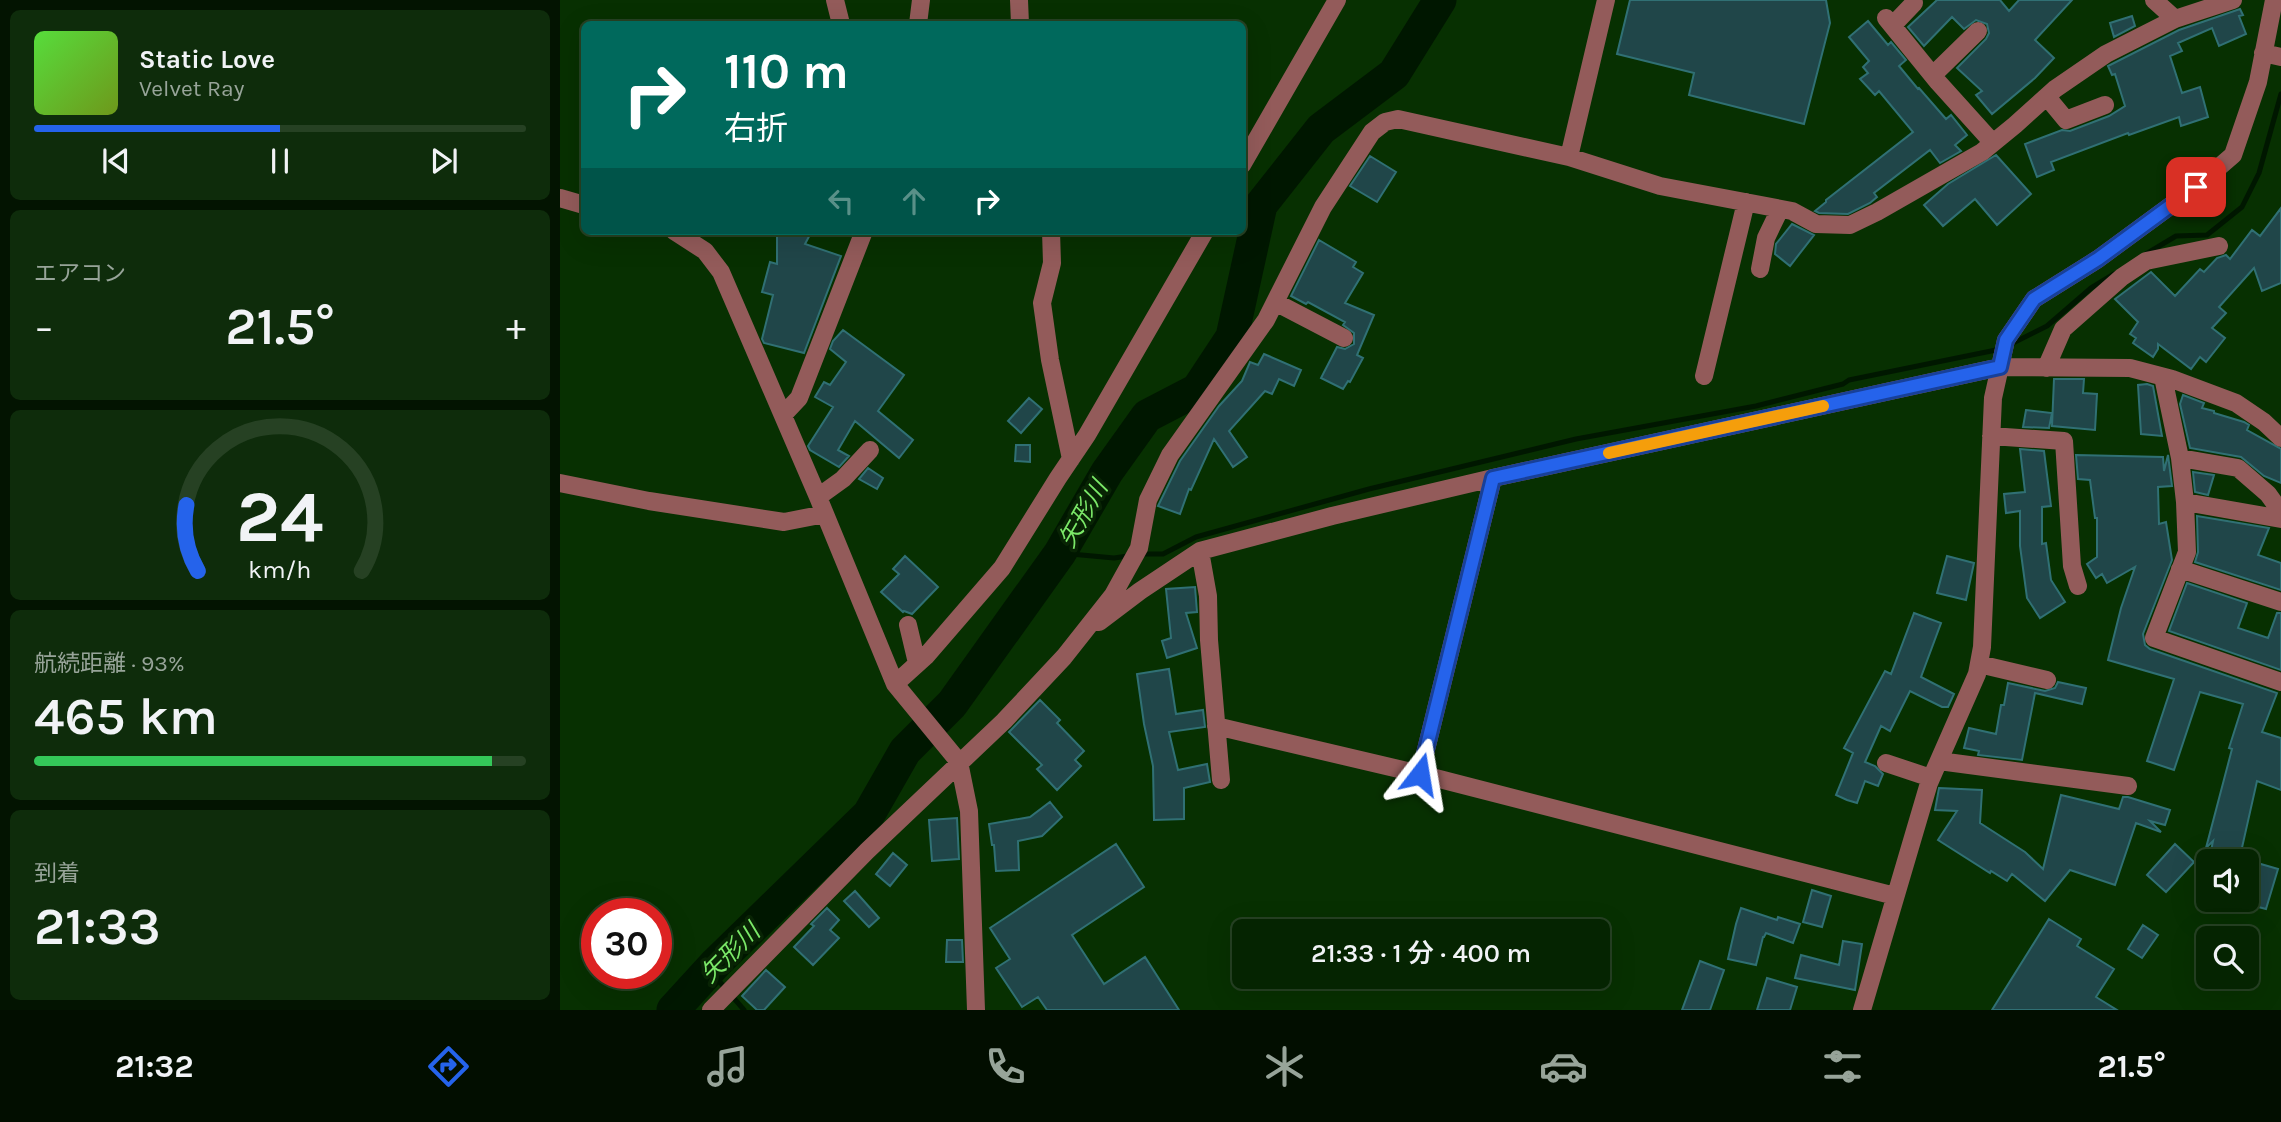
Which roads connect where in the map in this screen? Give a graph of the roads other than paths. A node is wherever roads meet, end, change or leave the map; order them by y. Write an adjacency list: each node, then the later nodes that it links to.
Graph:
1 (835, 0): 11 (street)
2 (921, 0): 12 (street)
3 (1019, 0): 13 (street)
4 (1337, 0): 21 (street)
5 (1606, 0): 20 (street)
6 (2154, 0): 10 (street)
7 (2233, 0): 10 (street)
8 (2274, 0): 15 (street)
9 (1914, 3): 16 (street)
10 (2175, 19): 17 (street)
11 (840, 21)
12 (918, 21)
13 (1020, 21)
14 (1978, 31): 16 (street)
15 (2272, 55): 34 (street)
16 (1933, 75): 19 (street)
17 (2047, 97): 18 (street); 19 (street)
18 (2105, 105)
19 (1993, 143): 25 (street)
20 (1569, 157): 23 (street); 32 (street)
21 (1246, 158)
22 (560, 198): 24 (street)
23 (1746, 202): 25 (street); 36 (street)
24 (581, 204)
25 (1780, 209): 31 (street)
26 (680, 235): 38 (street)
27 (862, 235): 38 (street)
28 (1051, 235): 43 (street)
29 (1203, 235): 43 (street)
30 (2219, 246): 35 (street)
31 (1760, 269)
32 (1275, 302): 33 (street); 56 (street)
33 (1344, 338)
34 (2000, 367): 35 (street); 39 (street); 44 (street)
35 (2046, 368): 37 (street)
36 (1704, 376)
37 (2163, 377): 40 (street); 42 (street)
38 (783, 415): 46 (street)
39 (1991, 436): 53 (street); 58 (street)
40 (2281, 438)
41 (870, 450): 46 (street)
42 (2180, 458): 47 (street); 48 (street)
43 (1071, 459): 57 (street)
44 (1493, 478): 51 (street); 66 (street)
45 (560, 483): 49 (street)
46 (818, 497): 49 (street)
47 (2185, 502): 50 (street); 52 (street)
48 (2281, 512)
49 (825, 514): 61 (street)
50 (2281, 519)
51 (1200, 551): 56 (street); 62 (street)
52 (2180, 569): 54 (street); 60 (street)
53 (2078, 586)
54 (2281, 602)
55 (908, 625): 57 (street)
56 (1080, 637): 63 (street)
57 (917, 663): 61 (street)
58 (1979, 664): 59 (street); 65 (street)
59 (2047, 680)
60 (2281, 682)
61 (898, 689): 63 (street)
62 (1216, 726): 66 (street); 67 (street)
63 (956, 757): 71 (street); 72 (street)
64 (1886, 763): 65 (street)
65 (1935, 770): 68 (street); 69 (street); 70 (street)
66 (1420, 774): 70 (street)
67 (1221, 780)
68 (2128, 786)
69 (2104, 795)
70 (1895, 896): 73 (street)
71 (710, 1010)
72 (976, 1010)
73 (1862, 1010)

